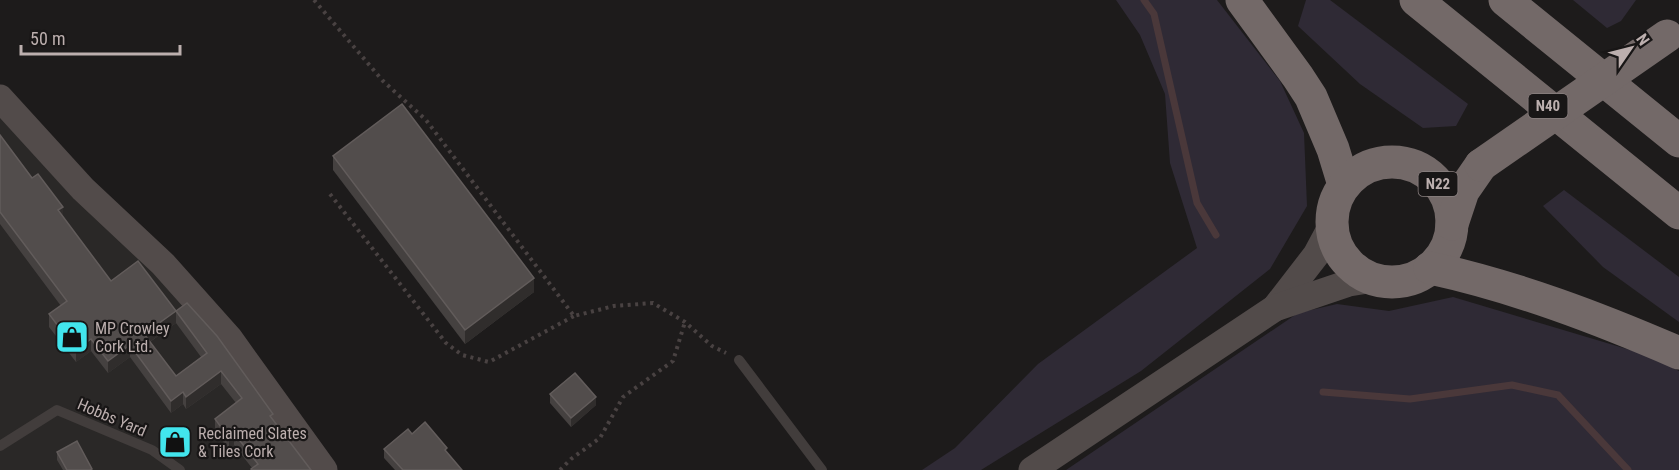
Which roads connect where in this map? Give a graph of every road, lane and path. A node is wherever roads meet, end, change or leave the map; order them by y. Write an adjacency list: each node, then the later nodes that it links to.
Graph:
1 (314, 0): 18 (path)
2 (1242, 0): 10 (highway)
3 (1416, 0): 12 (highway, N40)
4 (1505, 0): 7 (highway)
5 (1675, 30): 8 (highway, N22, bridge)
6 (0, 98): 24 (street)
7 (1679, 141)
8 (1481, 165): 9 (highway, N22); 13 (highway, N22)
9 (1426, 172): 10 (highway, N22); 13 (highway, N22)
10 (1344, 185): 14 (highway, N22)
11 (330, 194): 18 (path)
12 (1679, 213)
13 (1452, 224): 15 (highway, N22)
14 (1331, 227): 16 (highway, N22); 17 (street)
15 (1430, 268): 16 (highway, N22); 20 (highway)
16 (1374, 279): 17 (street)
17 (1275, 308): 27 (street)
18 (574, 316): 19 (path)
19 (685, 322): 21 (path); 25 (path)
20 (1679, 353)
21 (739, 360): 26 (lane)
22 (0, 446): 23 (lane, Hobbs Yard)
23 (180, 470)
24 (324, 470)
25 (560, 470)
26 (822, 470)
27 (1032, 470)

